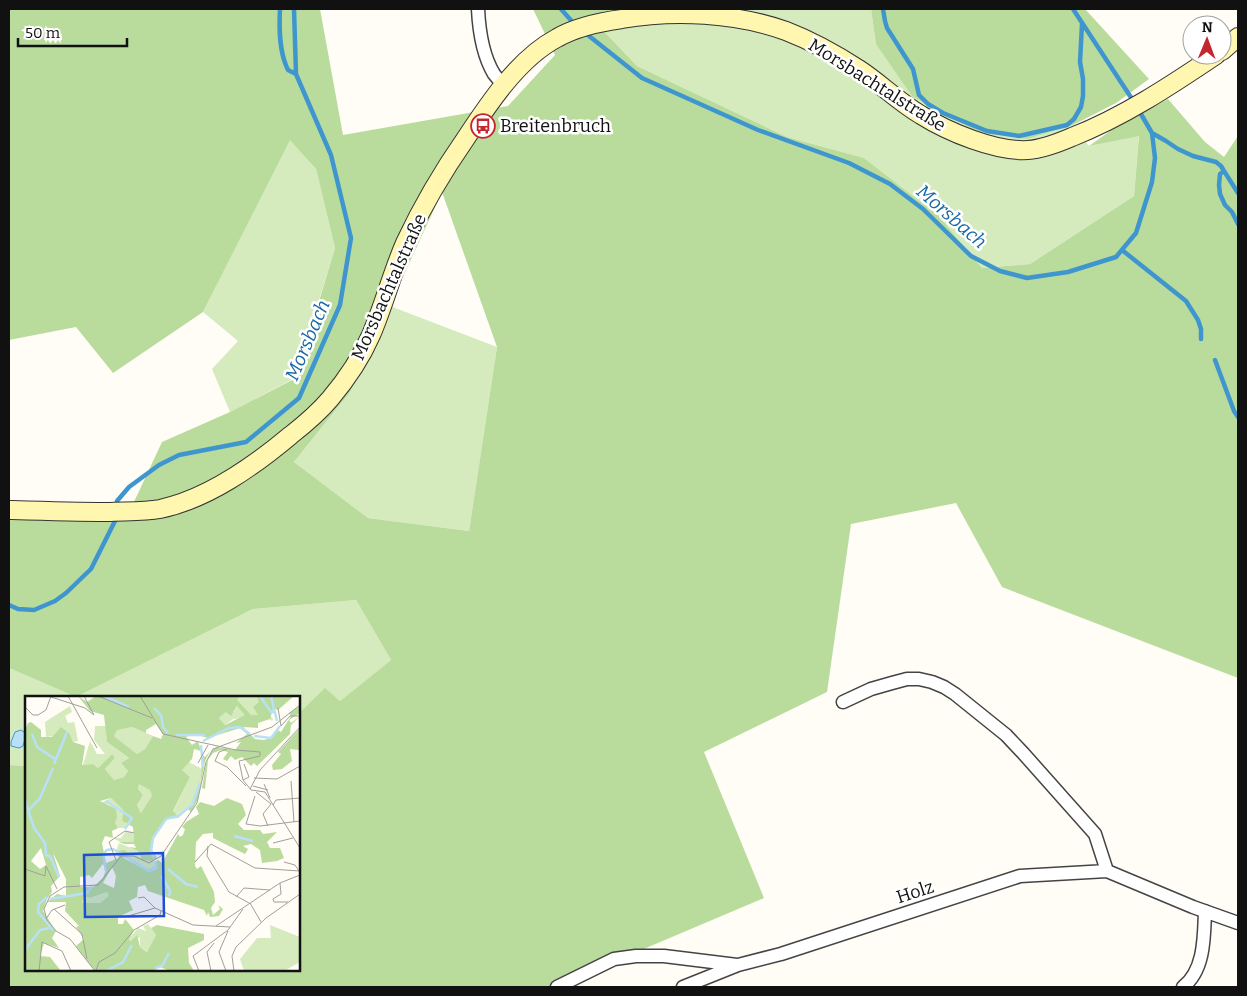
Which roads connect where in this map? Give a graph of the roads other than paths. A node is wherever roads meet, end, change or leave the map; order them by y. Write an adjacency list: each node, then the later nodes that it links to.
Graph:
1 (478, 9): 3 (street)
2 (1201, 65): 3 (main road, Morsbachtalstraße)
3 (504, 86): 4 (main road, Morsbachtalstraße)
4 (9, 510)
5 (843, 702): 6 (street)
6 (1107, 870): 7 (street, Holz); 9 (street, Holz)
7 (1205, 911): 8 (street, Holz); 12 (street)
8 (1238, 923)
9 (738, 965): 10 (street, Holz); 11 (street, Holz)
10 (557, 987)
11 (684, 987)
12 (1183, 987)

